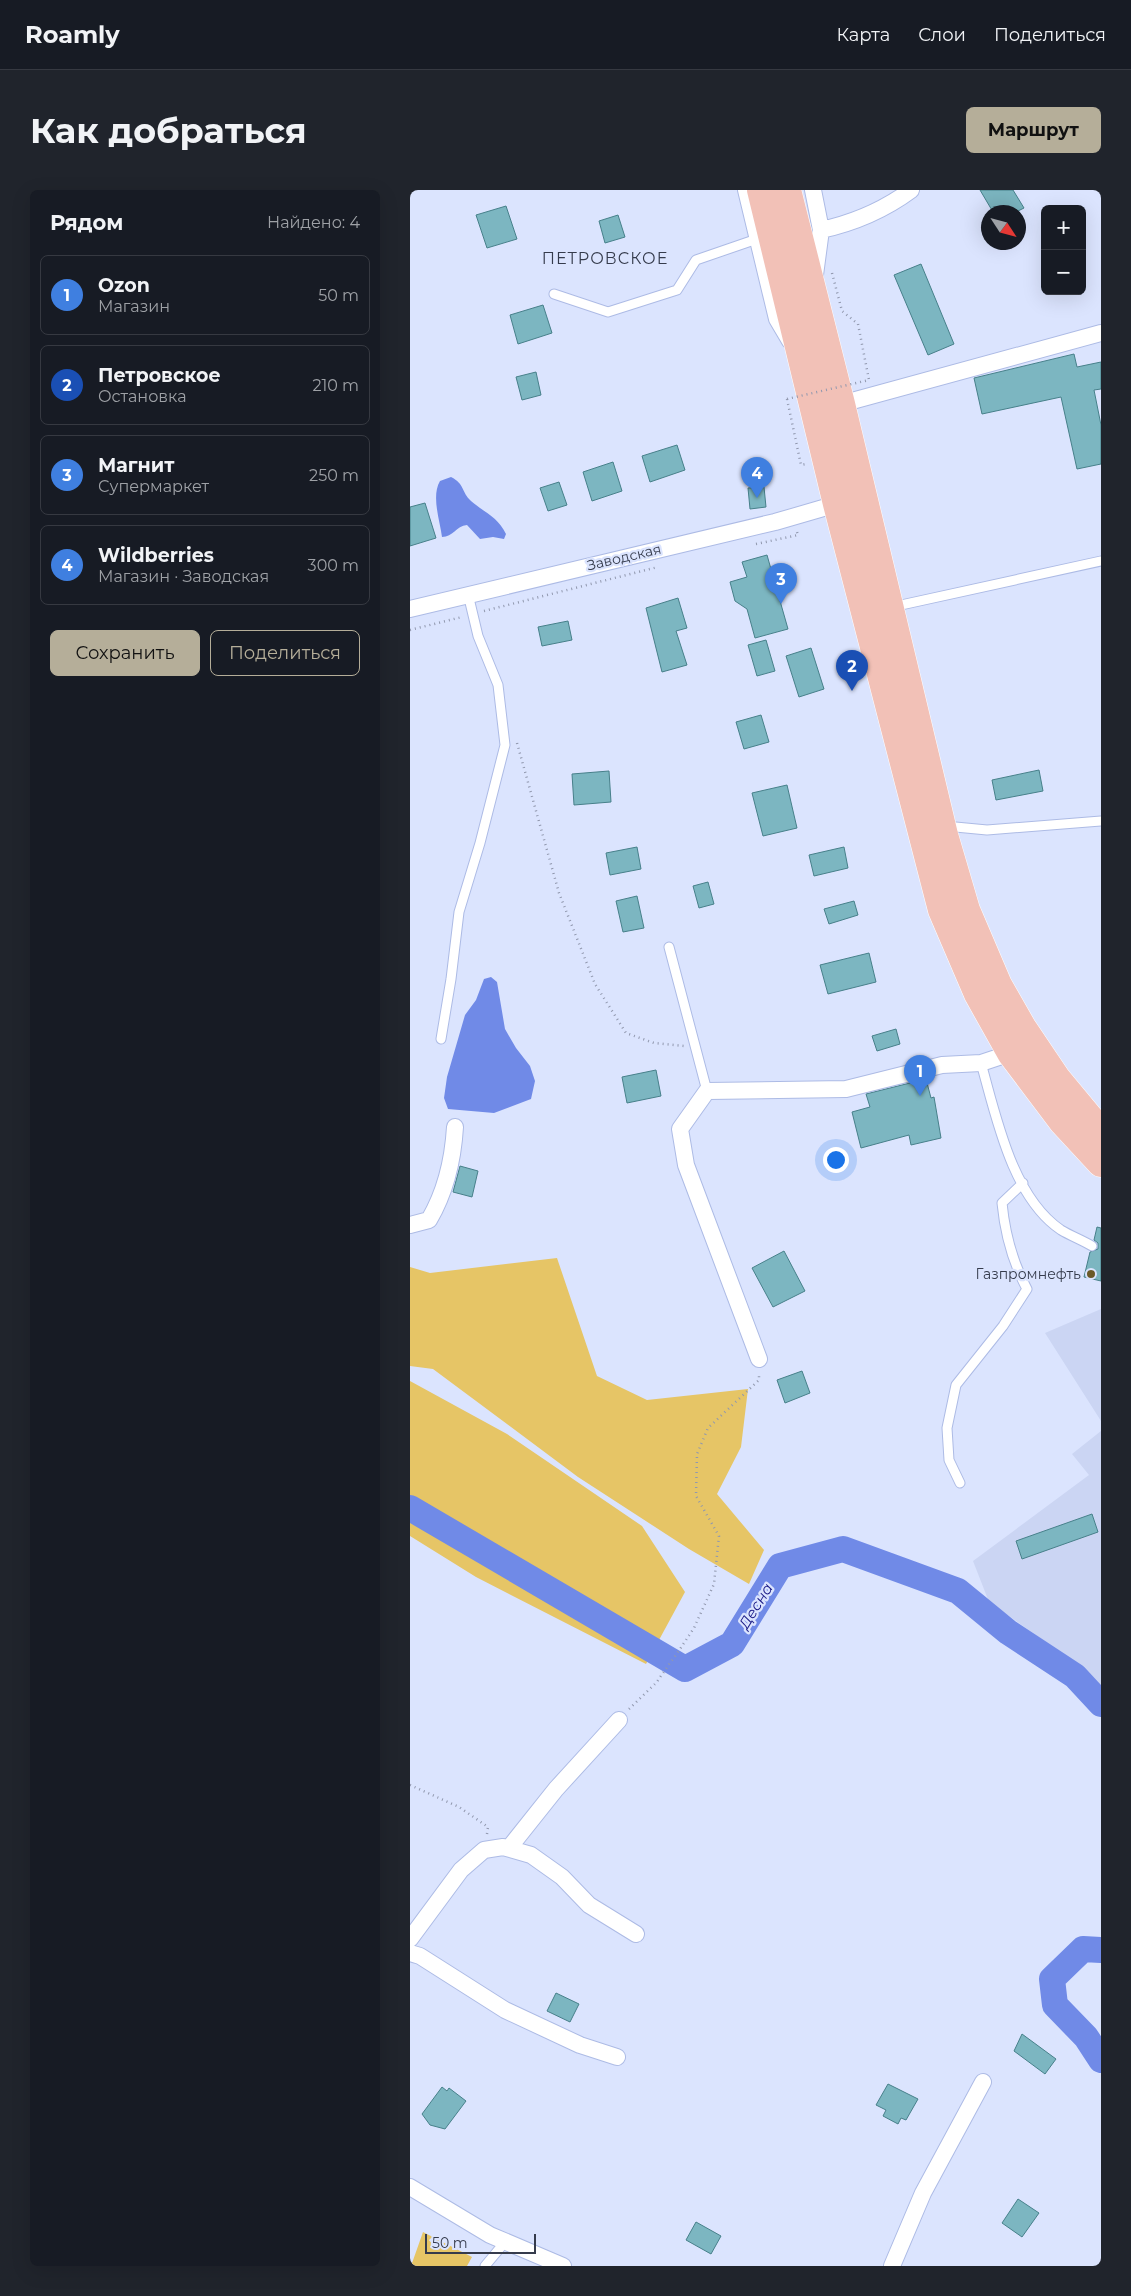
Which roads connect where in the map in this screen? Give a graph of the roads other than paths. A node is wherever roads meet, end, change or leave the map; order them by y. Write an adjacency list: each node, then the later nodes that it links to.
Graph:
1 (746, 190): 7 (street)
2 (761, 190): 11 (highway)
3 (787, 190): 8 (highway)
4 (813, 190): 6 (street)
5 (912, 190): 6 (street)
6 (820, 230): 8 (street)
7 (757, 239): 9 (lane); 11 (street)
8 (812, 292): 12 (highway)
9 (554, 294)
10 (1101, 333): 12 (street)
11 (803, 364): 13 (highway)
12 (841, 404): 16 (highway)
13 (838, 504): 15 (street, Заводская); 22 (highway)
14 (1101, 561): 16 (lane)
15 (468, 594): 17 (street, Заводская); 21 (lane)
16 (890, 607): 19 (highway)
17 (410, 609)
18 (1101, 821): 19 (lane)
19 (942, 826): 26 (highway)
20 (669, 947): 24 (lane)
21 (441, 1039)
22 (1011, 1053): 23 (street); 27 (highway)
23 (980, 1063): 24 (street); 28 (lane)
24 (707, 1091): 31 (street)
25 (455, 1127): 29 (street)
26 (1101, 1132)
27 (1101, 1163)
28 (1023, 1183): 30 (lane); 32 (lane)
29 (410, 1225)
30 (1092, 1246)
31 (758, 1358)
32 (960, 1483)
33 (619, 1720): 34 (street)
34 (509, 1848): 35 (street); 36 (street)
35 (636, 1934)
36 (410, 1939)
37 (410, 1953): 38 (street)
38 (617, 2057)
39 (983, 2082): 44 (street)
40 (410, 2186): 41 (street)
41 (505, 2242): 42 (lane); 43 (street)
42 (486, 2266)
43 (563, 2266)
44 (892, 2266)

